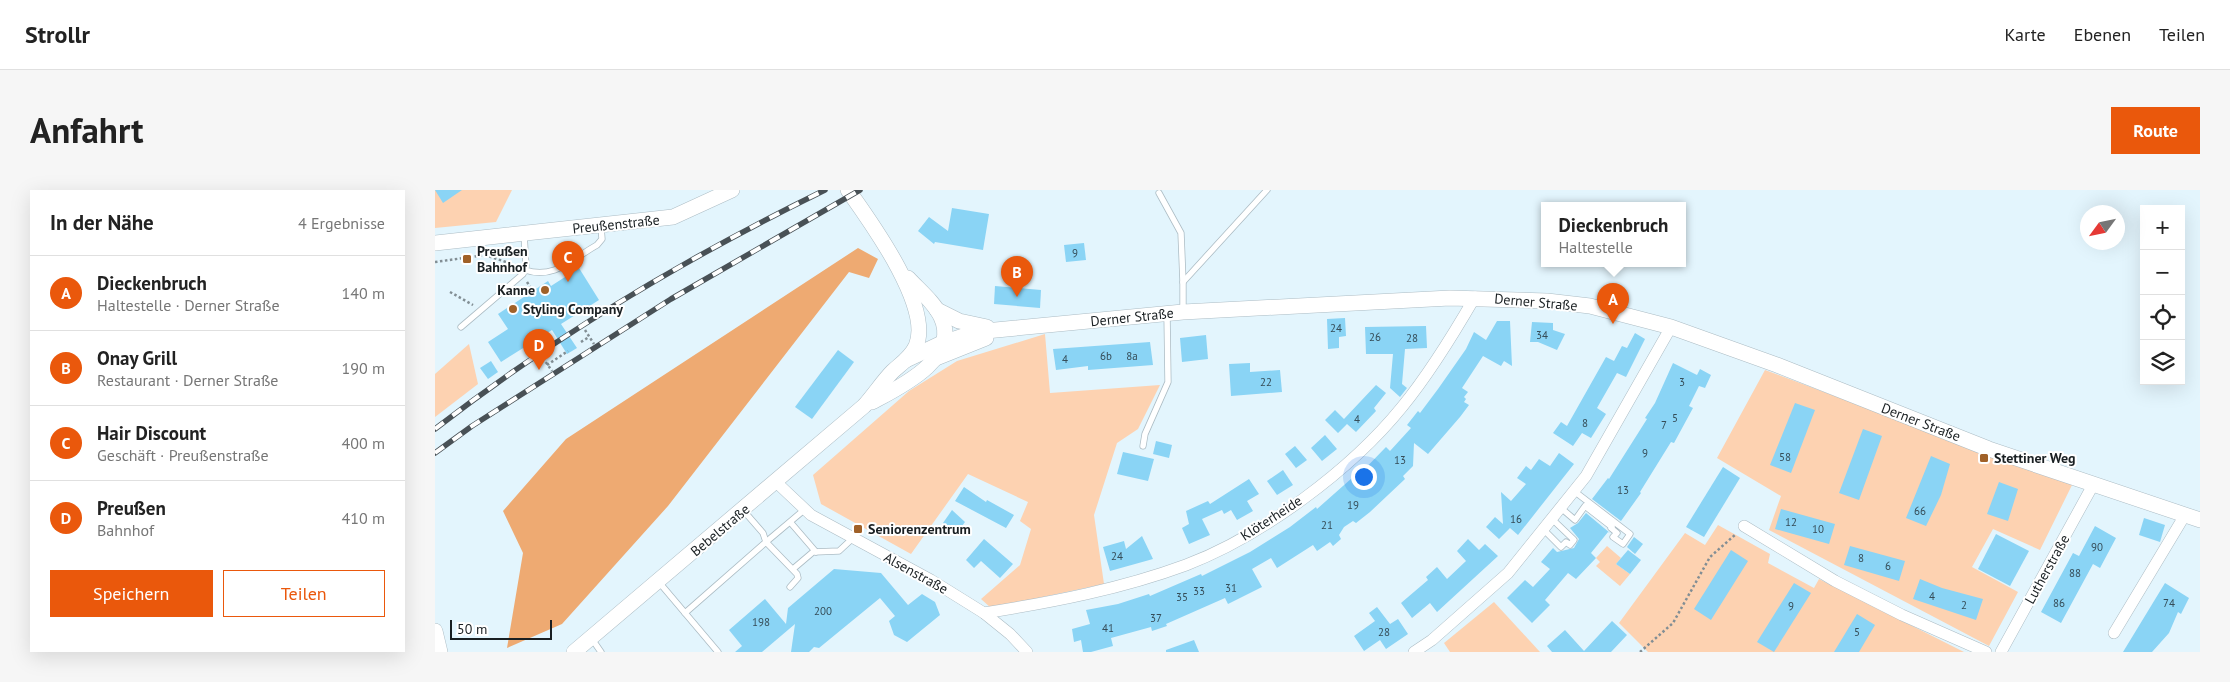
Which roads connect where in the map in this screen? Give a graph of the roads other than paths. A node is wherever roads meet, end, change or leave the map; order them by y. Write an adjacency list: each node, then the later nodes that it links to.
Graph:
1 (731, 190): 5 (street, Preußenstraße)
2 (847, 190): 8 (street)
3 (1267, 190): 10 (lane)
4 (1159, 193): 10 (lane)
5 (601, 226): 6 (street, Preußenstraße); 9 (lane)
6 (524, 234): 7 (street, Preußenstraße); 9 (lane)
7 (435, 243)
8 (899, 268): 12 (street); 13 (street)
9 (525, 270): 17 (lane)
10 (1183, 282): 14 (lane)
11 (1475, 298): 14 (street, Derner Straße); 16 (street, Derner Straße); 44 (street, Klöterheide)
12 (916, 307): 19 (street); 22 (street)
13 (937, 310): 18 (street, Derner Straße); 19 (street)
14 (1183, 312): 15 (street, Derner Straße)
15 (1167, 314): 18 (street, Derner Straße); 24 (lane)
16 (1671, 326): 26 (street, Derner Straße); 27 (street)
17 (461, 327)
18 (1002, 331): 19 (street, Derner Straße); 20 (street, Derner Straße)
19 (942, 343): 20 (street); 21 (street, Bebelstraße); 22 (street, Derner Straße)
20 (956, 350): 21 (street, Derner Straße)
21 (936, 358): 23 (street, Bebelstraße)
22 (906, 360): 23 (street, Bebelstraße)
23 (865, 406): 25 (street, Bebelstraße)
24 (1143, 446)
25 (776, 482): 29 (street, Bebelstraße); 30 (street, Alsenstraße)
26 (2093, 485): 31 (street, Derner Straße); 55 (street, Lutherstraße)
27 (1574, 491): 28 (street); 28 (lane)
28 (1561, 508): 32 (street)
29 (743, 510): 38 (lane); 41 (street, Bebelstraße)
30 (804, 510): 34 (lane); 37 (street, Alsenstraße)
31 (2185, 515): 33 (street, Derner Straße); 46 (street)
32 (1552, 519): 36 (street); 36 (lane)
33 (2200, 520)
34 (791, 523): 38 (lane); 39 (lane)
35 (1744, 526): 54 (street)
36 (1543, 529): 53 (street)
37 (853, 538): 39 (lane); 44 (street, Alsenstraße)
38 (766, 542): 40 (lane); 43 (lane)
39 (816, 552): 40 (lane)
40 (793, 569): 42 (lane)
41 (658, 581): 43 (lane); 47 (street, Bebelstraße)
42 (790, 586)
43 (685, 613): 51 (lane)
44 (985, 614): 52 (street, Alsenstraße)
45 (435, 631): 48 (street)
46 (2113, 633)
47 (591, 638): 49 (street, Bebelstraße); 50 (lane)
48 (440, 652)
49 (574, 652)
50 (601, 652)
51 (717, 652)
52 (1027, 652)
53 (1414, 652)
54 (1986, 652)
55 (2001, 652)

